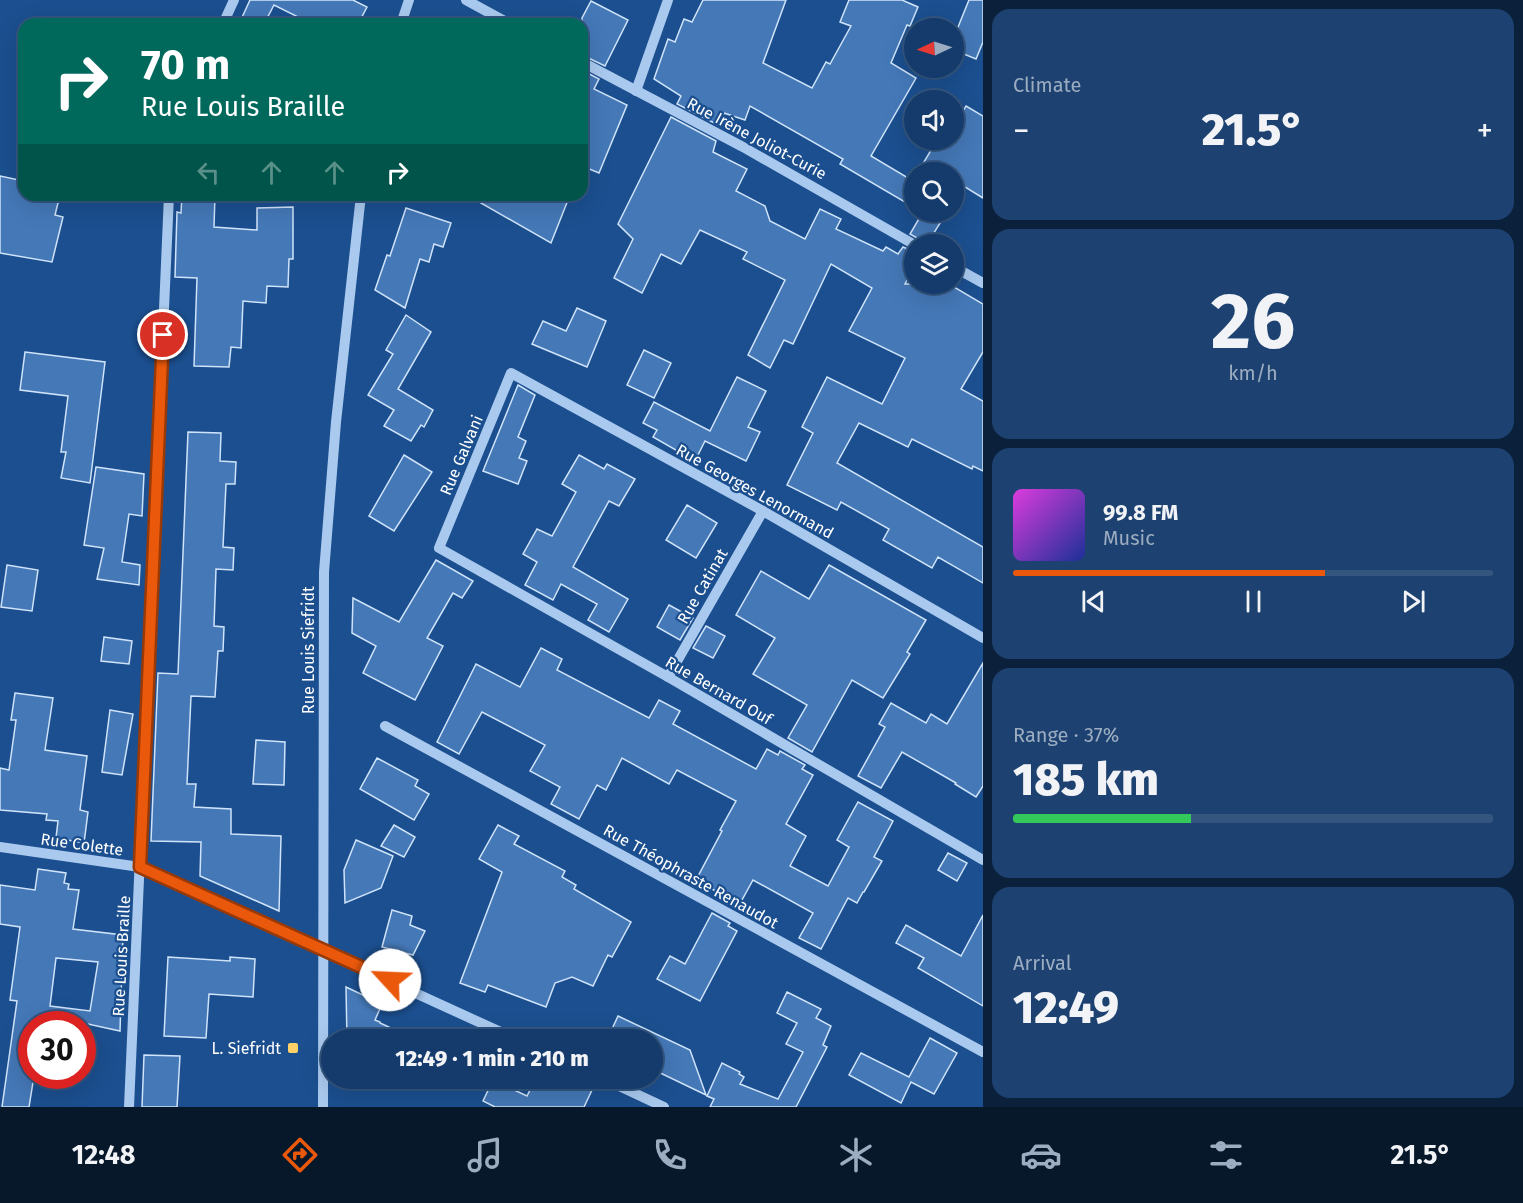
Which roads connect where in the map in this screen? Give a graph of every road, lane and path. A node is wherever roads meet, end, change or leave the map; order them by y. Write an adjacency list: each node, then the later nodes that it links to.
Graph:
1 (234, 0): 5 (street)
2 (410, 0): 6 (street)
3 (466, 0): 7 (street)
4 (668, 0): 9 (street)
5 (226, 18)
6 (403, 18)
7 (499, 18)
8 (588, 65): 9 (street, Rue Irène Joliot-Curie)
9 (636, 91): 12 (street, Rue Irène Joliot-Curie)
10 (169, 201): 23 (street, Rue Louis Braille)
11 (360, 201): 24 (street, Rue Louis Siefridt)
12 (904, 239)
13 (964, 273): 14 (street)
14 (983, 283)
15 (511, 373): 16 (street, Rue Georges Lenormand); 17 (street, Rue Galvani)
16 (763, 511): 18 (street, Rue Georges Lenormand); 19 (street, Rue Catinat)
17 (439, 548): 19 (street, Rue Bernard Ouf)
18 (983, 638)
19 (668, 677): 22 (street, Rue Bernard Ouf)
20 (385, 726): 26 (street, Rue Théophraste Renaudot)
21 (0, 847): 23 (street, Rue Colette)
22 (983, 860)
23 (140, 867): 24 (street, Rue Colette); 28 (street, Rue Louis Braille)
24 (322, 949): 25 (street, Rue Colette); 29 (street, Rue Louis Siefridt)
25 (494, 1029)
26 (983, 1052)
27 (626, 1089): 30 (street)
28 (129, 1107)
29 (323, 1107)
30 (664, 1107)

